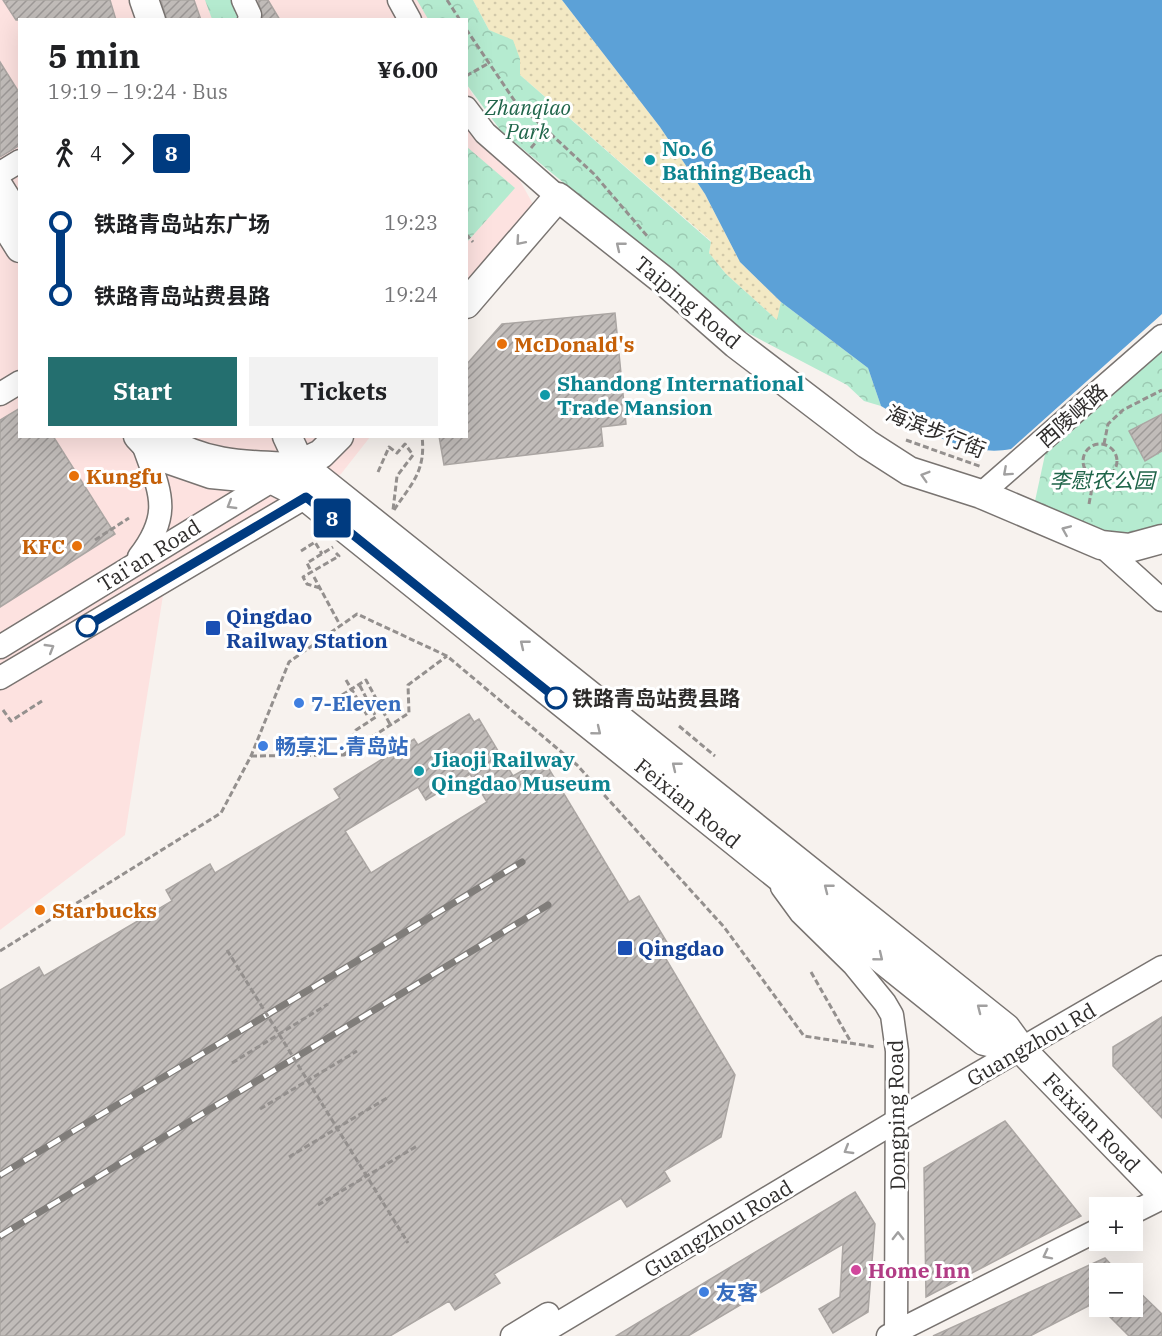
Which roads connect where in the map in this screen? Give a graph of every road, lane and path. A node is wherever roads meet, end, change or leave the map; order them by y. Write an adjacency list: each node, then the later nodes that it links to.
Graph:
1 (144, 0): 5 (main road)
2 (243, 0): 6 (street)
3 (399, 0): 7 (street)
4 (447, 0): 8 (path)
5 (150, 18)
6 (249, 18)
7 (409, 18)
8 (459, 18)
9 (468, 32): 10 (path)
10 (489, 63): 11 (path); 13 (path)
11 (468, 75)
12 (468, 111): 18 (street, Taiping Road)
13 (546, 130): 14 (path); 22 (path)
14 (534, 144)
15 (18, 162): 16 (street)
16 (0, 173)
17 (0, 183): 19 (street)
18 (558, 197): 25 (main road, one-way to 25); 40 (main road, Taiping Road, one-way to 18)
19 (18, 212)
20 (0, 216): 24 (main road)
21 (468, 236): 23 (path)
22 (652, 241)
23 (473, 242)
24 (18, 245)
25 (468, 302)
26 (1162, 336): 40 (street, 西陵峡路, one-way to 40)
27 (18, 383): 29 (street)
28 (1162, 390): 35 (path)
29 (0, 394)
30 (897, 436): 40 (path, 海滨步行街)
31 (288, 438): 36 (main road)
32 (337, 438): 36 (main road)
33 (422, 438): 37 (path)
34 (148, 439): 36 (street); 39 (main road); 51 (street)
35 (1104, 444): 38 (path); 38 (path)
36 (300, 464): 39 (street, Tai'an Road); 41 (main road); 82 (main road, Feixian Road, one-way to 36)
37 (378, 472)
38 (1094, 476): 42 (path)
39 (273, 480): 41 (main road, Feixian Road); 51 (street, Tai'an Road, one-way to 51)
40 (984, 481): 48 (main road, Taiping Road, one-way to 40)
41 (306, 497): 59 (street, Tai'an Road, one-way to 41); 72 (main road, Feixian Road, one-way to 72)
42 (1089, 504)
43 (129, 518): 46 (path)
44 (322, 538): 47 (path)
45 (1162, 538): 48 (main road, Taiping Road)
46 (95, 540)
47 (315, 542): 49 (path); 50 (path)
48 (1101, 545): 55 (street)
49 (302, 550)
50 (322, 554): 52 (path); 54 (path)
51 (132, 566): 57 (street, Tai'an Road)
52 (310, 569)
53 (314, 577): 54 (path)
54 (320, 588): 56 (path)
55 (1162, 600)
56 (340, 625): 58 (path); 70 (path)
57 (0, 647)
58 (447, 656): 67 (path); 79 (path)
59 (0, 678)
60 (346, 680): 62 (path)
61 (359, 684): 62 (path); 67 (path); 69 (path)
62 (351, 689): 63 (path); 66 (path)
63 (342, 695)
64 (42, 700): 65 (path)
65 (3, 710)
66 (367, 715)
67 (391, 726): 69 (path)
68 (679, 726): 71 (path)
69 (344, 755): 70 (path)
70 (251, 756): 74 (path)
71 (715, 756)
72 (768, 867): 82 (main road, Feixian Road, one-way to 82); 87 (street, Dongping Road)
73 (227, 950): 78 (path, bridge)
74 (0, 951)
75 (1162, 967): 82 (street, Guangzhou Rd)
76 (811, 972): 79 (path)
77 (328, 1004): 78 (path)
78 (280, 1034): 83 (path); 84 (path, bridge)
79 (852, 1044): 80 (path)
80 (876, 1047)
81 (357, 1050): 84 (path)
82 (1022, 1050): 87 (street, Guangzhou Rd); 92 (main road, Feixian Road)
83 (232, 1063)
84 (308, 1081): 86 (path); 88 (path, bridge)
85 (387, 1098): 88 (path)
86 (260, 1109)
87 (898, 1120): 95 (street, Guangzhou Road, one-way to 95); 98 (street, Dongping Road, one-way to 87)
88 (338, 1129): 90 (path); 91 (path, bridge)
89 (417, 1146): 91 (path)
90 (289, 1157)
91 (367, 1176): 93 (path); 97 (path, bridge)
92 (1162, 1196): 94 (street)
93 (318, 1205)
94 (1143, 1207)
95 (742, 1213): 99 (street); 100 (street, Guangzhou Road)
96 (1089, 1235): 98 (street, one-way to 98)
97 (408, 1243)
98 (894, 1334)
99 (512, 1336)
100 (537, 1336)

